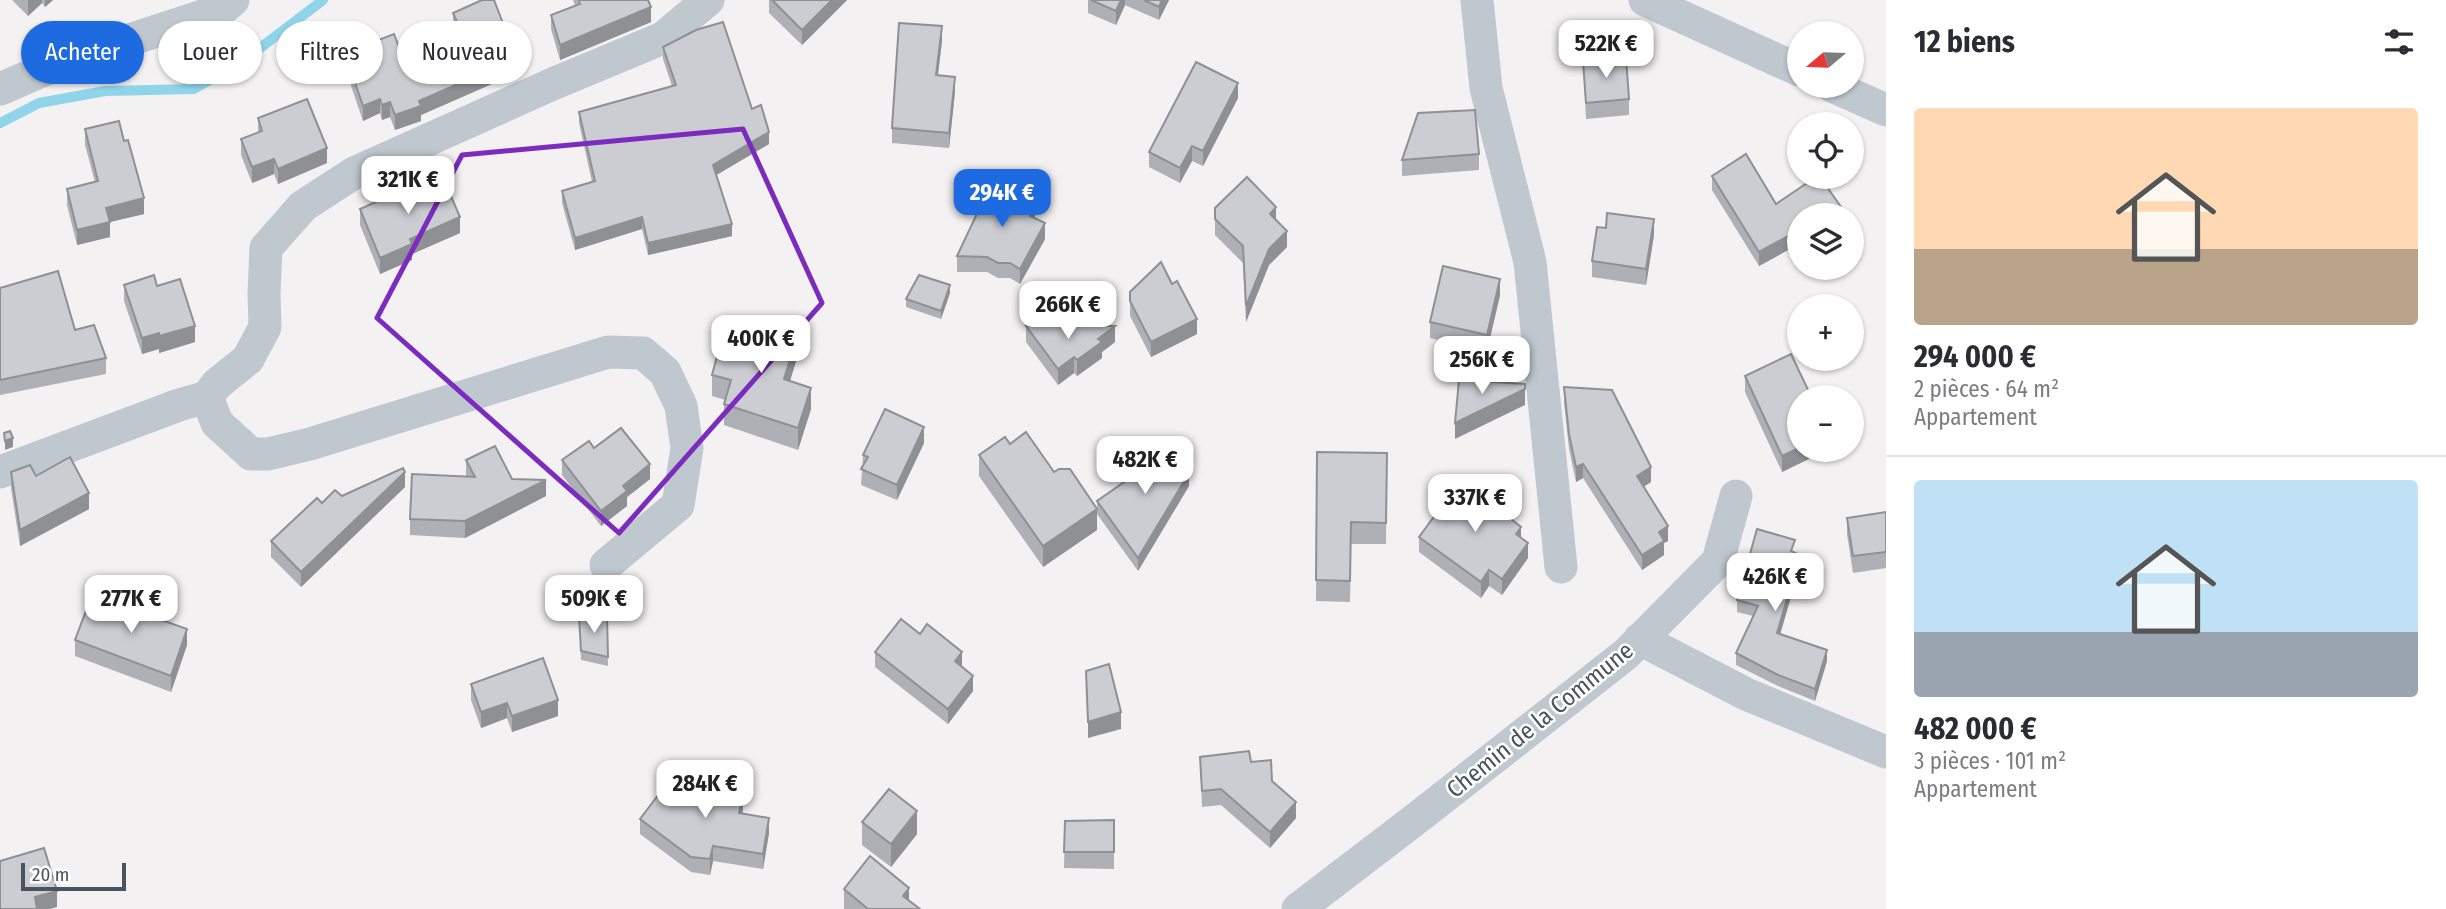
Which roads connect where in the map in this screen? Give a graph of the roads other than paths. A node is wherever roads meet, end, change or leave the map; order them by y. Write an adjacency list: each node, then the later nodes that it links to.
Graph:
1 (233, 0): 6 (street)
2 (708, 0): 9 (street)
3 (1476, 0): 13 (street)
4 (1645, 0): 5 (street)
5 (1787, 65)
6 (0, 89)
7 (1859, 98): 8 (street)
8 (1886, 110)
9 (207, 397): 10 (street); 12 (street)
10 (0, 472)
11 (1736, 496): 14 (street, Chemin de la Commune)
12 (606, 565)
13 (1561, 567)
14 (1640, 639): 15 (street); 16 (street, Chemin de la Commune)
15 (1886, 752)
16 (1298, 909)

